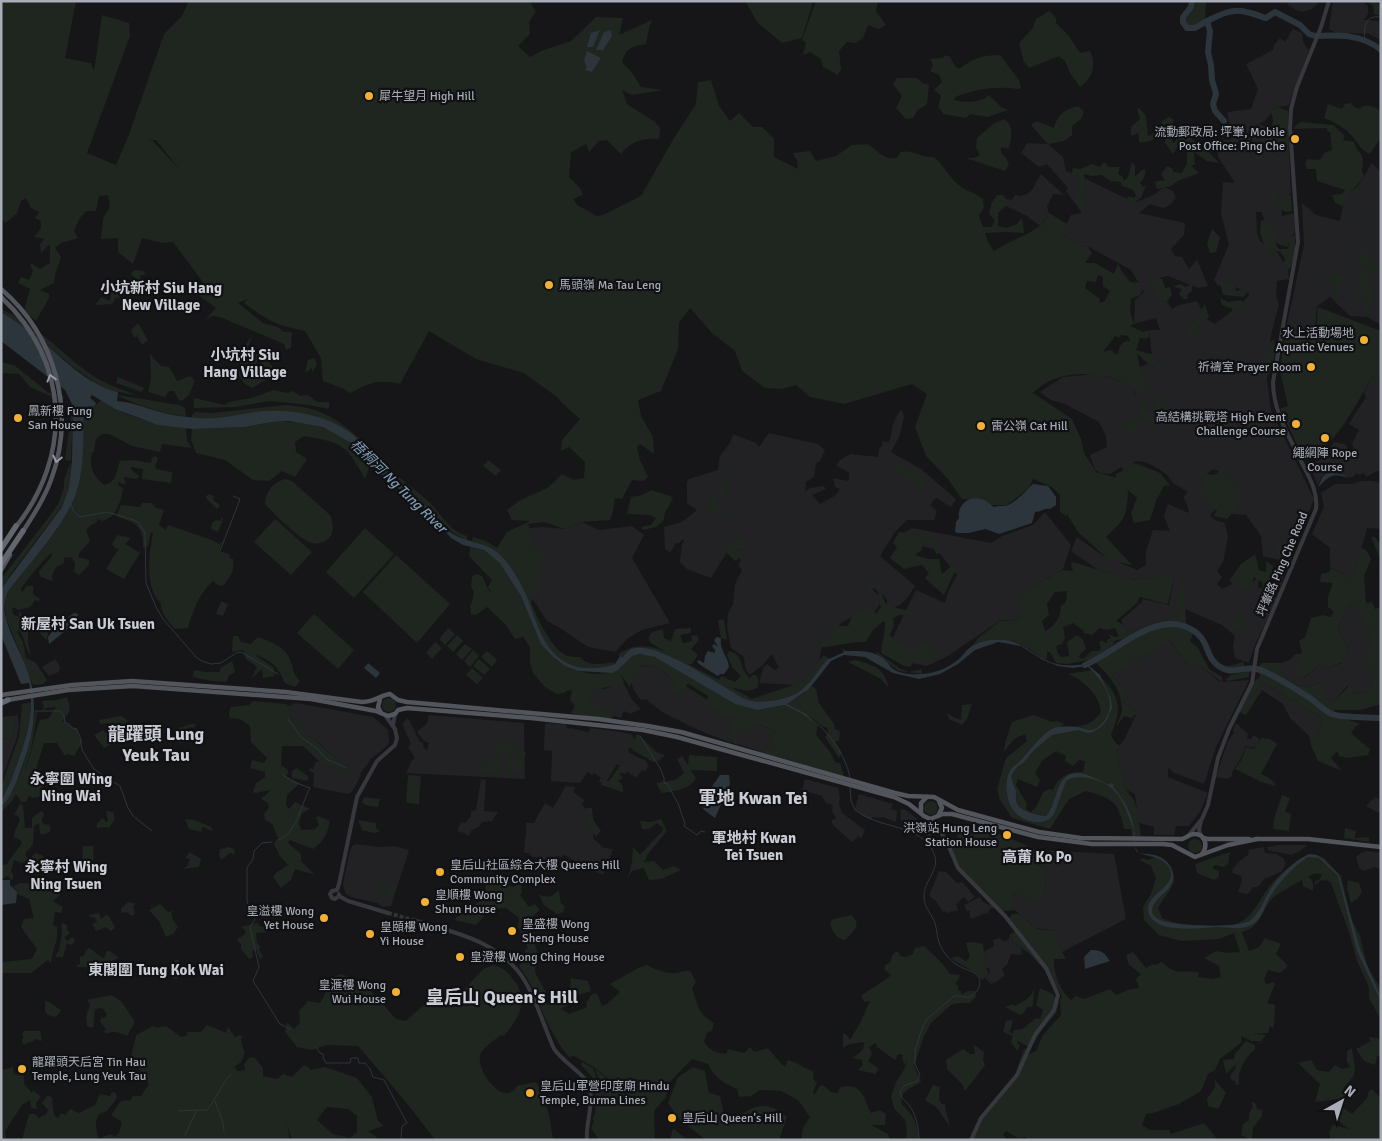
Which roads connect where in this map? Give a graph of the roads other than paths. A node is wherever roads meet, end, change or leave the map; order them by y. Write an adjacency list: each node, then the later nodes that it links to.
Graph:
1 (1329, 1): 24 (street, 坪輋路 Ping Che Road)
2 (1, 289): 5 (main road, one-way to 5)
3 (1, 297): 4 (main road, one-way to 3)
4 (16, 526): 6 (main road); 7 (highway)
5 (23, 531): 8 (highway); 9 (main road)
6 (1, 543)
7 (1, 549)
8 (1, 564)
9 (1, 570)
10 (1, 695): 11 (main road)
11 (380, 699): 12 (main road); 15 (main road)
12 (398, 700): 14 (main road); 18 (main road)
13 (3, 702): 15 (main road)
14 (398, 710): 16 (main road); 18 (main road)
15 (383, 714): 16 (main road); 17 (street)
16 (395, 714): 17 (street)
17 (393, 725): 34 (street)
18 (843, 781): 19 (main road)
19 (854, 784): 20 (main road); 22 (main road)
20 (928, 797): 21 (main road); 22 (main road)
21 (938, 800): 23 (main road); 29 (main road)
22 (922, 815): 25 (main road)
23 (938, 816): 25 (main road); 29 (main road)
24 (1202, 818): 26 (street, 坪輋路 Ping Che Road); 27 (street)
25 (932, 819): 39 (street)
26 (1188, 836): 27 (main road); 30 (main road); 32 (main road)
27 (1202, 837): 28 (main road); 33 (main road)
28 (1257, 839): 31 (main road); 33 (main road)
29 (1126, 842): 30 (main road)
30 (1138, 842): 32 (main road)
31 (1381, 847)
32 (1186, 852): 33 (main road)
33 (1201, 854)
34 (336, 890): 35 (street); 35 (street)
35 (339, 896): 36 (street)
36 (388, 913)
37 (413, 920): 38 (street)
38 (587, 1140)
39 (971, 1140)

